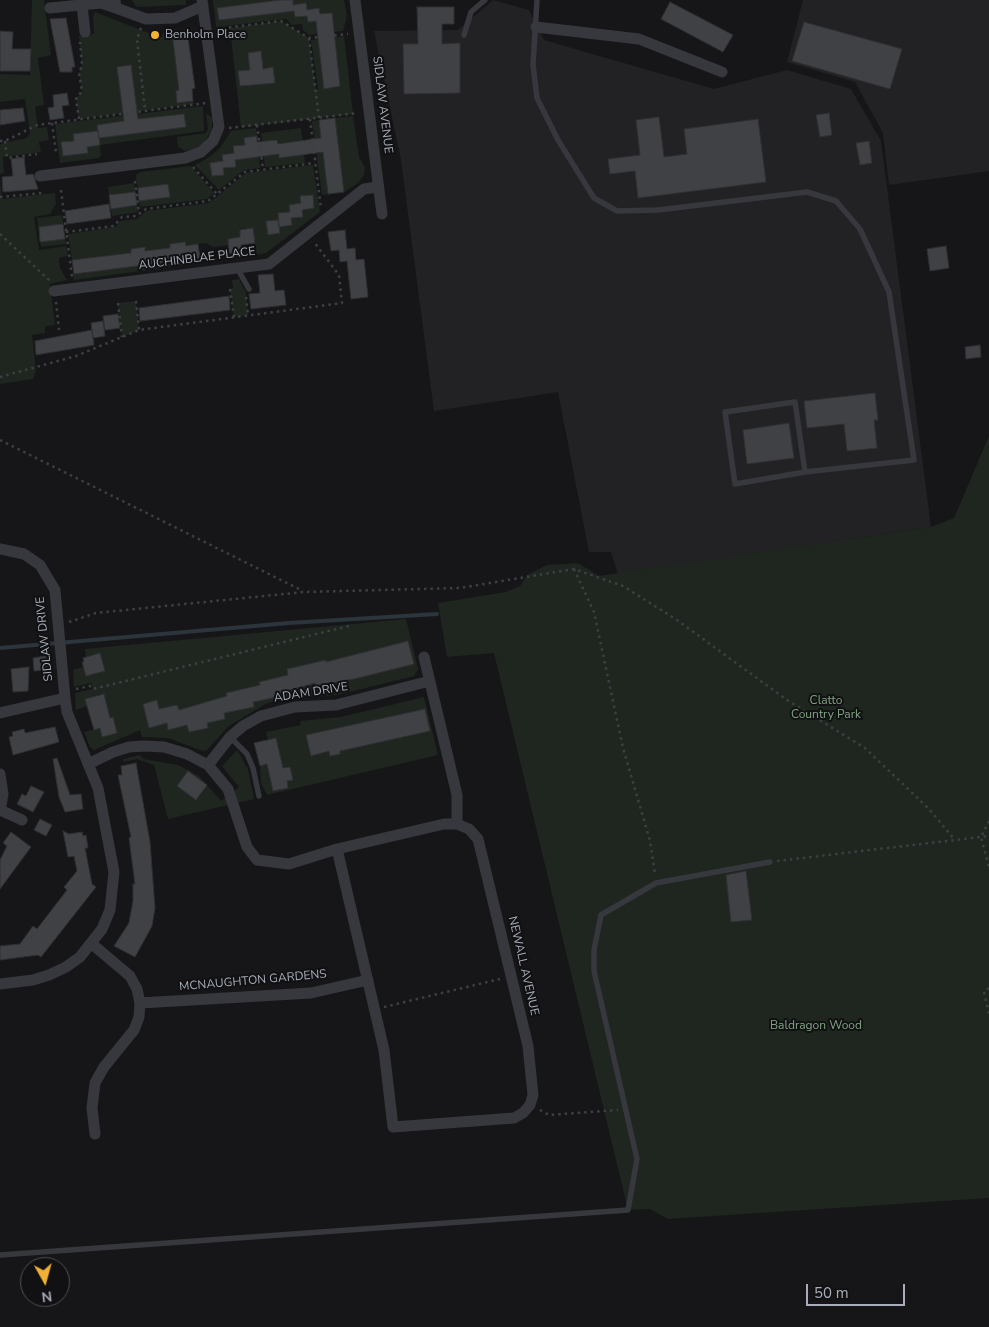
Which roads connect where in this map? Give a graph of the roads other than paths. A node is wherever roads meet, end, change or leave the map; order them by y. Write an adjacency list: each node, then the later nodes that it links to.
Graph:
1 (355, 0): 13 (street, SIDLAW AVENUE)
2 (485, 0): 10 (lane)
3 (536, 0): 8 (lane)
4 (203, 3): 6 (street); 12 (street)
5 (82, 4): 6 (street); 7 (street); 9 (street)
6 (115, 4)
7 (50, 8)
8 (536, 28): 11 (street); 18 (lane)
9 (85, 32)
10 (464, 35)
11 (722, 72)
12 (40, 176)
13 (378, 187): 14 (street, SIDLAW AVENUE); 15 (street, AUCHINBLAE PLACE)
14 (382, 214)
15 (237, 268): 16 (lane); 17 (street, AUCHINBLAE PLACE)
16 (249, 289)
17 (54, 291)
18 (805, 472): 18 (lane)
19 (0, 549): 22 (street, SIDLAW DRIVE)
20 (424, 657): 21 (street)
21 (430, 681): 24 (street, ADAM DRIVE); 31 (street)
22 (65, 695): 23 (street); 25 (street, SIDLAW DRIVE)
23 (0, 713)
24 (230, 736): 26 (street, ADAM DRIVE); 28 (lane)
25 (88, 764): 26 (street); 34 (street, SIDLAW DRIVE)
26 (208, 765): 32 (street)
27 (0, 774): 29 (street)
28 (259, 796)
29 (0, 811): 30 (street)
30 (22, 820)
31 (457, 824): 32 (street); 35 (street, NEWALL AVENUE)
32 (337, 849): 35 (street)
33 (770, 862): 39 (lane)
34 (92, 944): 36 (street, SIDLAW DRIVE); 37 (street)
35 (368, 980): 37 (street, MCNAUGHTON GARDENS)
36 (0, 984)
37 (140, 1003): 38 (street)
38 (95, 1134)
39 (0, 1255)

